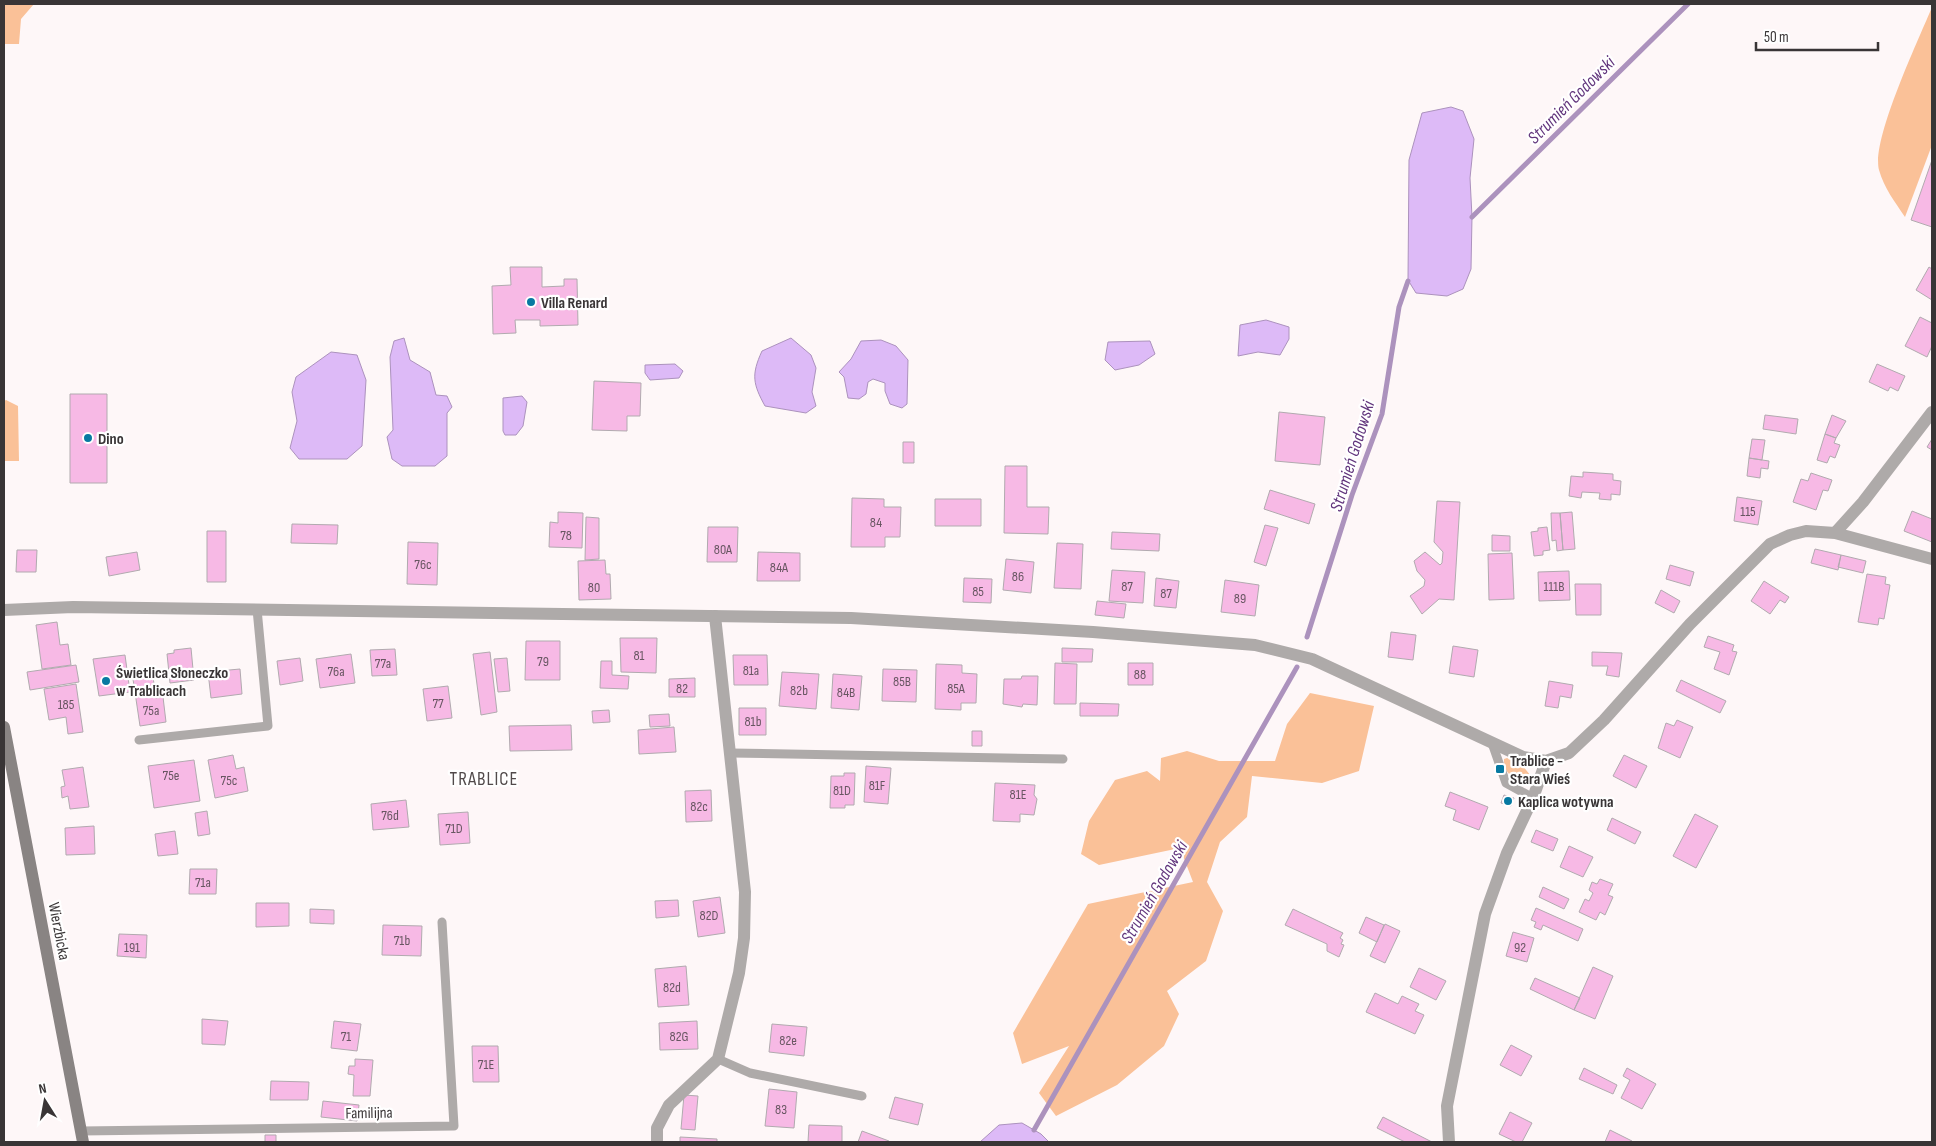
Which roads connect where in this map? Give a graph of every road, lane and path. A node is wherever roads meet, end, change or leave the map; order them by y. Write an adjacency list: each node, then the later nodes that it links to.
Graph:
1 (1932, 412): 2 (street)
2 (1835, 534): 3 (street); 12 (street)
3 (1932, 559)
4 (257, 609): 5 (street); 6 (street); 8 (lane)
5 (4, 610)
6 (715, 616): 9 (street); 10 (street)
7 (4, 727): 17 (main road, Wierzbicka)
8 (139, 740)
9 (1492, 742): 12 (street); 13 (lane)
10 (731, 752): 11 (lane); 15 (street)
11 (1063, 759)
12 (1546, 761): 13 (street)
13 (1533, 798): 19 (street)
14 (442, 922): 17 (lane, Familijna)
15 (718, 1059): 16 (lane); 18 (street)
16 (862, 1096)
17 (82, 1137)
18 (657, 1142)
19 (1448, 1142)

